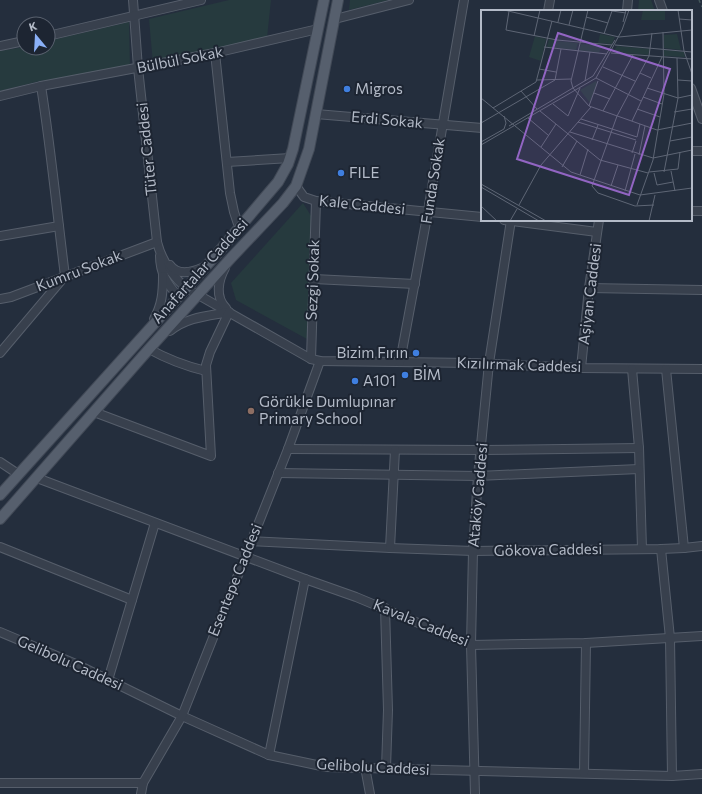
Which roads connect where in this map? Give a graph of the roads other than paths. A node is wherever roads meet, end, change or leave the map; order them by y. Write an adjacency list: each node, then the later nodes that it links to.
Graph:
1 (133, 0): 13 (street, Tüter Caddesi)
2 (201, 0): 13 (street)
3 (324, 0): 15 (main road, Anafartalar Caddesi)
4 (338, 0): 14 (main road, Anafartalar Caddesi)
5 (409, 0): 14 (street)
6 (464, 0): 26 (street, Funda Sokak)
7 (550, 0): 10 (street)
8 (628, 0): 11 (street)
9 (659, 0): 12 (street)
10 (548, 10)
11 (627, 10)
12 (663, 10)
13 (134, 15): 16 (street); 20 (street, Tüter Caddesi)
14 (335, 19): 24 (main road, Anafartalar Caddesi)
15 (318, 29): 19 (street, Bülbül Sokak); 28 (main road, Anafartalar Caddesi)
16 (56, 34)
17 (16, 43): 18 (street)
18 (0, 46)
19 (215, 53): 20 (street, Bülbül Sokak); 29 (street)
20 (138, 68): 21 (street, Bülbül Sokak); 41 (street, Tüter Caddesi)
21 (41, 86): 23 (street, Bülbül Sokak); 37 (street)
22 (692, 91): 25 (street)
23 (0, 96)
24 (316, 114): 26 (street, Erdi Sokak); 30 (main road, Anafartalar Caddesi)
25 (702, 119)
26 (442, 125): 27 (street, Erdi Sokak); 32 (street, Funda Sokak)
27 (481, 128)
28 (290, 158): 29 (street); 38 (main road, Anafartalar Caddesi)
29 (227, 162): 38 (street)
30 (296, 186): 31 (street, Kale Caddesi); 43 (main road, Anafartalar Caddesi)
31 (316, 201): 32 (street, Kale Caddesi); 47 (street, Sezgi Sokak)
32 (428, 211): 33 (street, Kale Caddesi); 48 (street, Funda Sokak)
33 (481, 218)
34 (509, 221): 62 (street, Ataköy Caddesi)
35 (516, 221): 39 (street)
36 (599, 221): 39 (street, Aşiyan Caddesi)
37 (58, 226): 40 (street); 45 (street)
38 (239, 228): 44 (main road, Anafartalar Caddesi)
39 (597, 232): 50 (street, Aşiyan Caddesi)
40 (0, 236)
41 (157, 242): 42 (street, Tüter Caddesi); 45 (street, Kumru Sokak)
42 (160, 252): 44 (street); 46 (street); 49 (street, Tüter Caddesi)
43 (231, 258): 52 (main road, Anafartalar Caddesi); 55 (street)
44 (206, 266): 49 (main road, Anafartalar Caddesi)
45 (65, 276): 54 (street, Kumru Sokak); 58 (street)
46 (163, 276): 53 (street); 56 (street)
47 (314, 279): 48 (street); 59 (street, Sezgi Sokak)
48 (415, 284): 61 (street, Funda Sokak)
49 (186, 288): 52 (street, Tüter Caddesi); 53 (main road, Anafartalar Caddesi)
50 (589, 288): 51 (street); 63 (street, Aşiyan Caddesi)
51 (702, 290)
52 (197, 295): 55 (street, Kızılırmak Caddesi); 57 (main road, Anafartalar Caddesi)
53 (178, 296): 56 (main road, Anafartalar Caddesi)
54 (0, 299)
55 (229, 312): 57 (street); 59 (street, Kızılırmak Caddesi); 67 (street)
56 (147, 330): 76 (main road, Anafartalar Caddesi)
57 (149, 350): 67 (street); 68 (main road, Anafartalar Caddesi)
58 (0, 353)
59 (311, 359): 60 (street, Kızılırmak Caddesi)
60 (320, 361): 61 (street, Kızılırmak Caddesi); 70 (street, Esentepe Caddesi)
61 (400, 362): 62 (street, Kızılırmak Caddesi)
62 (489, 363): 63 (street, Kızılırmak Caddesi); 72 (street, Ataköy Caddesi)
63 (581, 368): 64 (street, Kızılırmak Caddesi)
64 (632, 369): 65 (street, Kızılırmak Caddesi); 69 (street)
65 (666, 369): 66 (street, Kızılırmak Caddesi); 87 (street)
66 (702, 369)
67 (206, 371): 68 (street)
68 (94, 412): 79 (main road, Anafartalar Caddesi)
69 (639, 448): 72 (street); 74 (street)
70 (288, 449): 71 (street); 75 (street, Esentepe Caddesi)
71 (395, 450): 72 (street); 77 (street)
72 (481, 450): 78 (street, Ataköy Caddesi)
73 (0, 462): 76 (street)
74 (639, 469): 78 (street); 88 (street)
75 (278, 473): 77 (street); 83 (street, Esentepe Caddesi)
76 (18, 474): 80 (main road, Anafartalar Caddesi)
77 (394, 475): 78 (street); 86 (street)
78 (478, 476): 90 (street, Ataköy Caddesi)
79 (37, 478): 81 (main road, Anafartalar Caddesi); 82 (street, Kavala Caddesi)
80 (0, 495)
81 (0, 520)
82 (155, 523): 91 (street, Kavala Caddesi); 93 (street)
83 (251, 541): 86 (street, Gökova Caddesi); 91 (street, Esentepe Caddesi)
84 (702, 546): 87 (street, Gökova Caddesi)
85 (0, 547): 93 (street)
86 (390, 548): 90 (street, Gökova Caddesi)
87 (684, 548): 89 (street, Gökova Caddesi)
88 (642, 549): 89 (street, Gökova Caddesi); 90 (street, Gökova Caddesi)
89 (661, 549): 97 (street)
90 (473, 550): 99 (street, Ataköy Caddesi)
91 (244, 557): 92 (street, Kavala Caddesi); 101 (street, Esentepe Caddesi)
92 (305, 579): 94 (street, Kavala Caddesi); 102 (street)
93 (132, 600): 100 (street)
94 (385, 608): 99 (street, Kavala Caddesi); 104 (street)
95 (0, 632): 100 (street, Gelibolu Caddesi)
96 (702, 636): 97 (street, Kavala Caddesi)
97 (670, 638): 98 (street, Kavala Caddesi); 108 (street)
98 (586, 643): 99 (street, Kavala Caddesi); 106 (street)
99 (471, 645): 105 (street, Ataköy Caddesi)
100 (108, 680): 101 (street, Gelibolu Caddesi)
101 (182, 716): 102 (street, Gelibolu Caddesi); 109 (street, Esentepe Caddesi)
102 (270, 755): 103 (street, Gelibolu Caddesi)
103 (364, 768): 104 (street, Gelibolu Caddesi); 112 (street)
104 (386, 768): 105 (street, Gelibolu Caddesi)
105 (474, 772): 106 (street, Gelibolu Caddesi); 113 (street, Ataköy Caddesi)
106 (584, 773): 108 (street, Gelibolu Caddesi)
107 (702, 774): 108 (street, Gelibolu Caddesi)
108 (672, 776)
109 (144, 783): 110 (street); 111 (street, Esentepe Caddesi)
110 (0, 784)
111 (141, 794)
112 (370, 794)
113 (475, 794)

